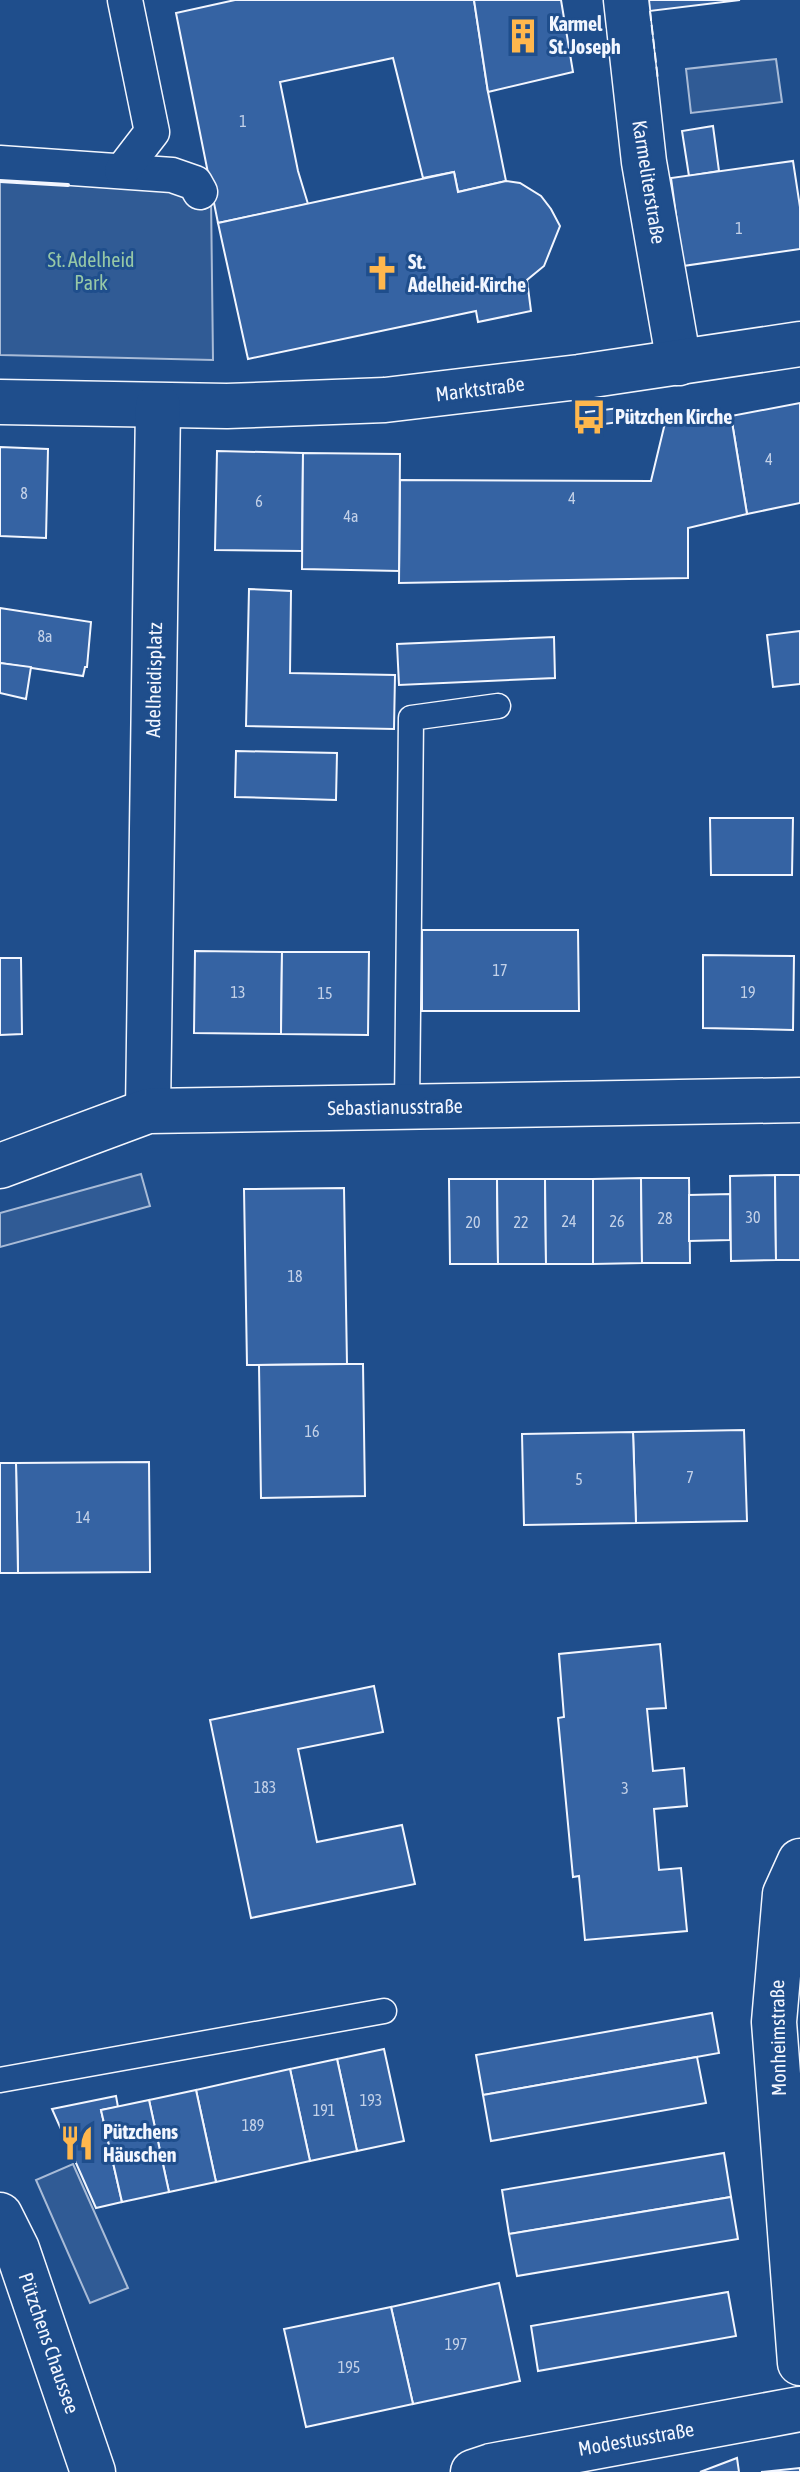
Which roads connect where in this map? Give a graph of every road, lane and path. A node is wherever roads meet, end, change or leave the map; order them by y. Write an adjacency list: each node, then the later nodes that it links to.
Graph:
1 (125, 0): 3 (street)
2 (626, 0): 7 (street, Karmeliterstraße)
3 (152, 132): 5 (street); 5 (street)
4 (0, 163): 5 (street)
5 (122, 171)
6 (800, 344): 7 (street, Marktstraße)
7 (679, 363): 9 (street, Marktstraße)
8 (0, 402): 9 (street)
9 (158, 406): 13 (street, Adelheidisplatz)
10 (498, 706): 12 (lane)
11 (800, 1100): 12 (street, Sebastianusstraße)
12 (407, 1107): 13 (street, Sebastianusstraße)
13 (148, 1111): 14 (street, Sebastianusstraße)
14 (0, 1166)
15 (800, 1861): 20 (street, Monheimstraße)
16 (384, 2011): 17 (lane)
17 (0, 2080)
18 (0, 2215): 19 (street, Pützchens Chaussee)
19 (11, 2266): 22 (street, Pützchens Chaussee)
20 (800, 2363)
21 (800, 2409): 23 (street, Modestusstraße)
22 (93, 2472)
23 (473, 2472)

